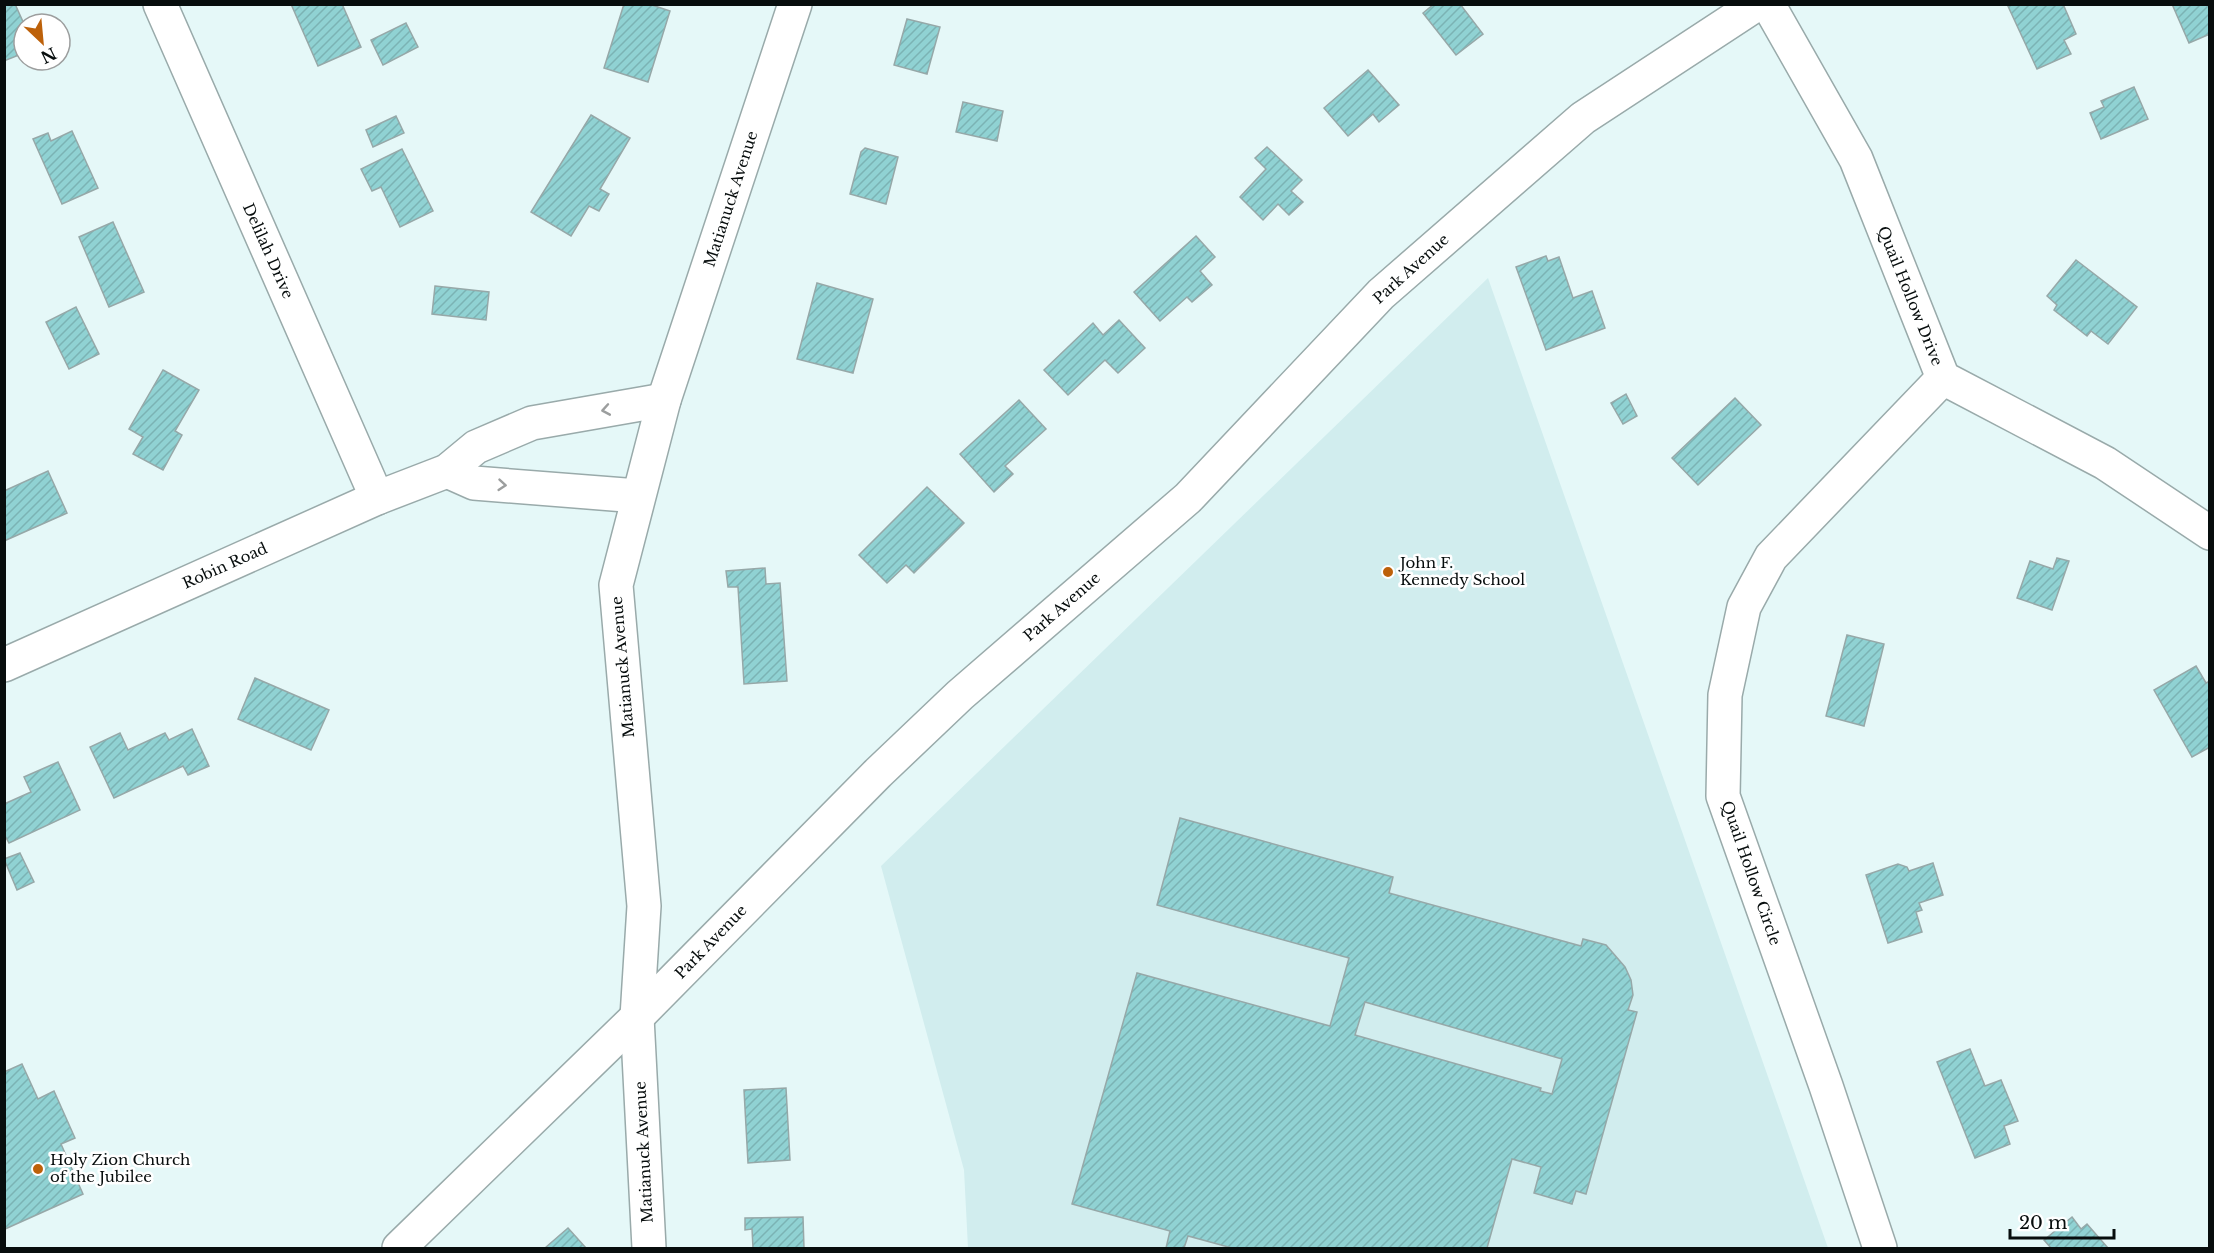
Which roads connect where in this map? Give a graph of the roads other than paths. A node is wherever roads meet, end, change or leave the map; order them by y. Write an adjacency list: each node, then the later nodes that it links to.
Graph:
1 (160, 4): 9 (street, Delilah Drive)
2 (795, 4): 6 (street, Matianuck Avenue)
3 (1757, 4): 12 (street, Park Avenue)
4 (1768, 4): 5 (street, Quail Hollow Drive)
5 (1943, 378): 10 (street, Quail Hollow Drive); 15 (street, Quail Hollow Circle)
6 (664, 400): 7 (street, Robin Road, one-way to 7); 8 (street, Matianuck Avenue)
7 (447, 471): 8 (street, one-way to 8); 9 (street, Robin Road)
8 (638, 496): 12 (street, Matianuck Avenue)
9 (377, 498): 11 (street, Robin Road)
10 (2210, 533)
11 (4, 665)
12 (637, 1017): 13 (street, Park Avenue); 14 (street, Matianuck Avenue)
13 (399, 1248)
14 (650, 1248)
15 (1880, 1248)

